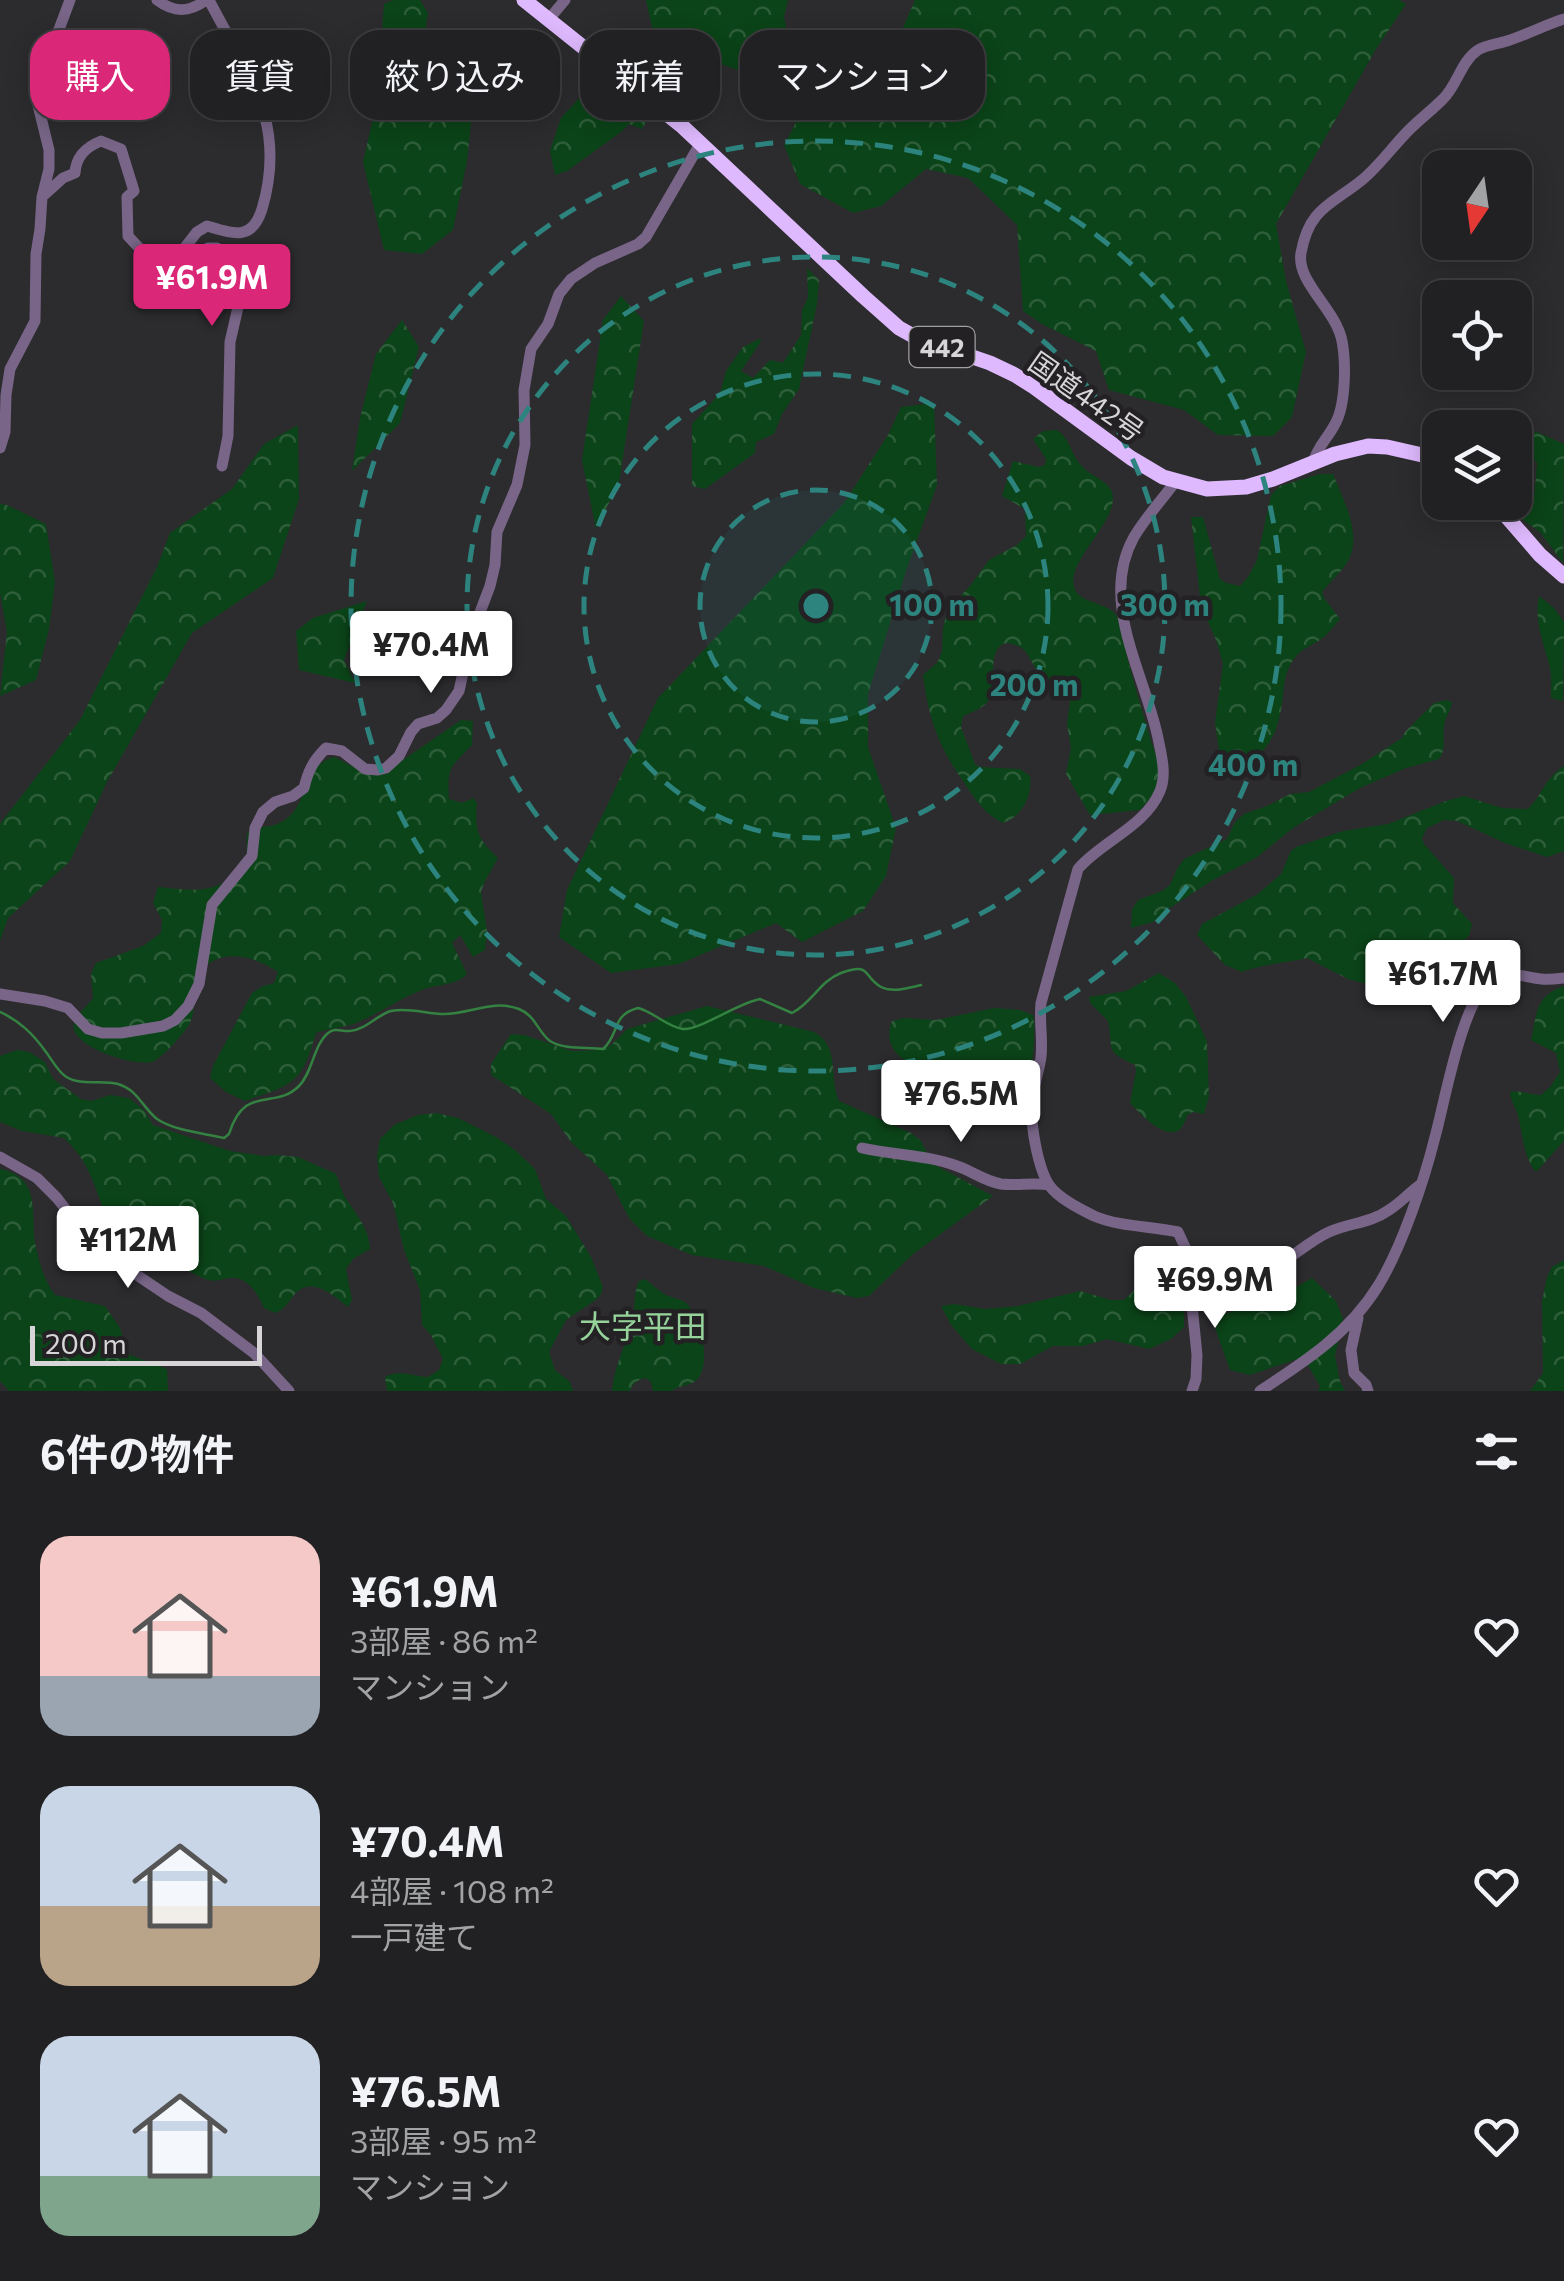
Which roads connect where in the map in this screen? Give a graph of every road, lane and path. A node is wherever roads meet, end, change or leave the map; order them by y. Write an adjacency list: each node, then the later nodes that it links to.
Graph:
1 (70, 0): 9 (street)
2 (157, 0): 3 (street)
3 (208, 0): 10 (street)
4 (524, 0): 6 (highway, 国道442号 / 442)
5 (565, 0): 6 (street)
6 (549, 19): 8 (highway, 国道442号 / 442)
7 (1564, 19): 13 (street)
8 (700, 144): 15 (highway, 国道442号 / 442); 19 (street)
9 (42, 196): 10 (street); 11 (street)
10 (155, 265): 14 (street)
11 (0, 448)
12 (1422, 455): 13 (highway, 国道442号 / 442)
13 (1313, 463): 15 (highway, 国道442号 / 442)
14 (222, 466)
15 (1175, 482): 23 (street)
16 (1510, 520): 17 (highway)
17 (1564, 576)
18 (1564, 978): 22 (street)
19 (0, 994)
20 (862, 1148): 23 (street)
21 (0, 1156): 26 (street)
22 (1421, 1184): 24 (street); 25 (street)
23 (1049, 1185): 24 (street)
24 (1191, 1260): 27 (street)
25 (1359, 1314): 28 (street); 29 (street)
26 (289, 1391)
27 (1192, 1391)
28 (1260, 1391)
29 (1368, 1391)

